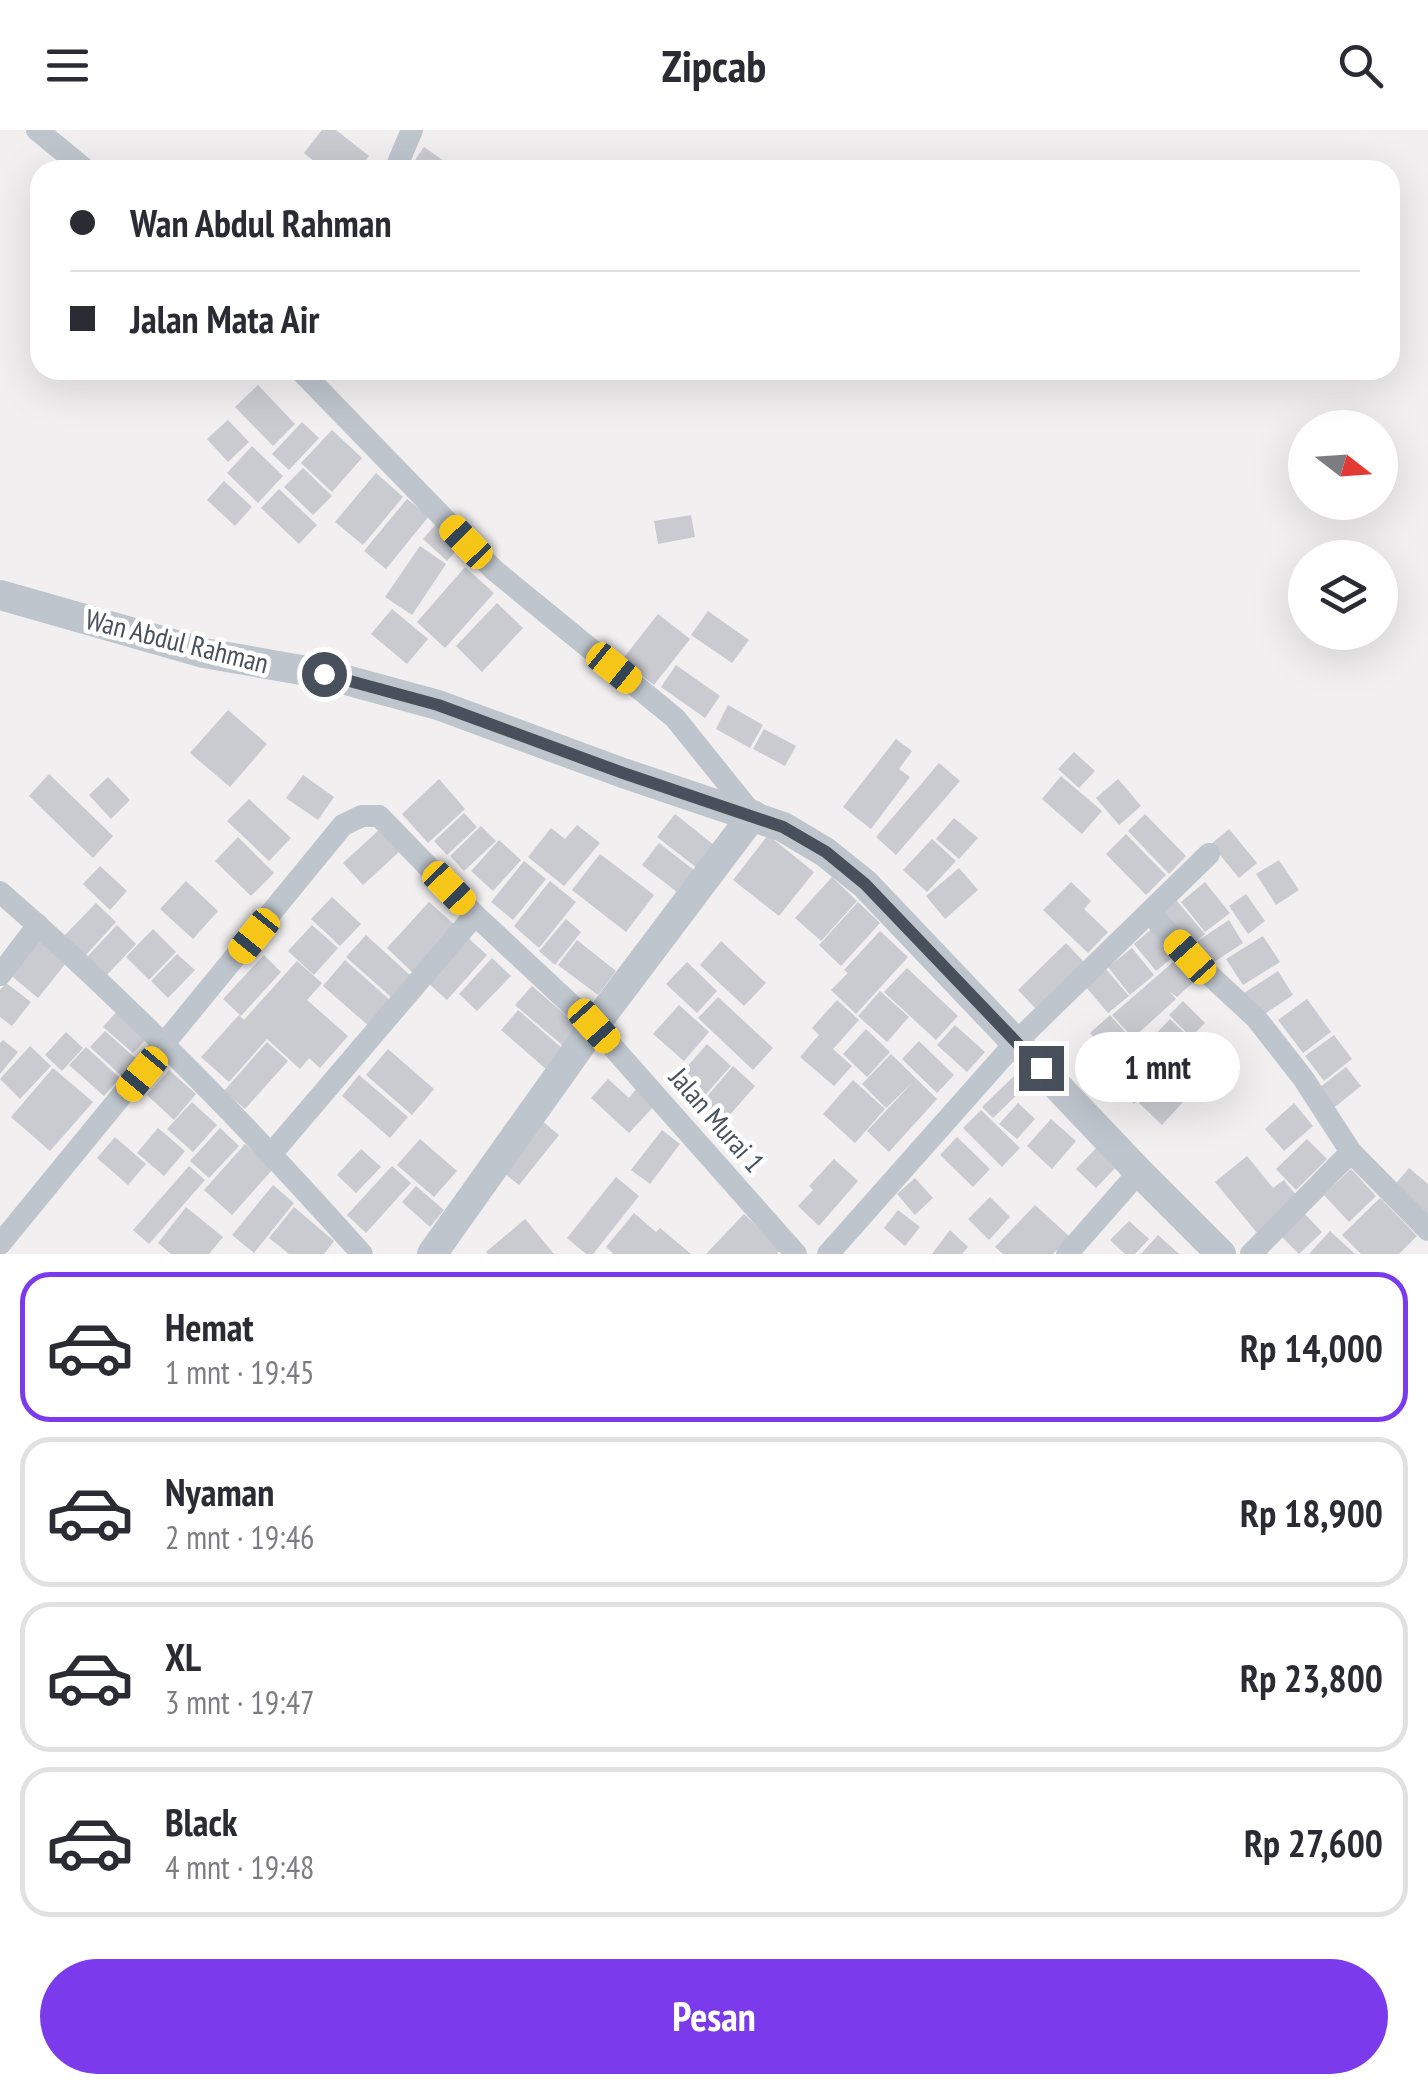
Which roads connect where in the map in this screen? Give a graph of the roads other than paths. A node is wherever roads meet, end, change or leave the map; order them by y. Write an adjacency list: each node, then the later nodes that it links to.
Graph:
1 (37, 130): 3 (street)
2 (412, 130): 4 (street)
3 (74, 160)
4 (399, 160)
5 (310, 380): 7 (street)
6 (0, 595): 7 (street, Wan Abdul Rahman)
7 (753, 815): 14 (street); 15 (street, Wan Abdul Rahman)
8 (1209, 854): 10 (street)
9 (0, 892): 12 (street)
10 (1151, 914): 15 (street); 17 (street)
11 (475, 915): 14 (street, Jalan Murai 1); 16 (street, Jalan Murai 1); 18 (street)
12 (38, 925): 13 (street); 16 (street)
13 (0, 975)
14 (594, 1026): 23 (street); 24 (street, Jalan Murai 1)
15 (1016, 1042): 19 (street, Wan Abdul Rahman); 25 (street)
16 (165, 1046): 18 (street); 21 (street, Jalan Murai 1)
17 (1351, 1152): 20 (street); 28 (street)
18 (272, 1153): 22 (street)
19 (1138, 1172): 26 (street); 27 (street, Wan Abdul Rahman)
20 (1428, 1230)
21 (0, 1244)
22 (362, 1254)
23 (432, 1254)
24 (796, 1254)
25 (828, 1254)
26 (1067, 1254)
27 (1221, 1254)
28 (1251, 1254)

